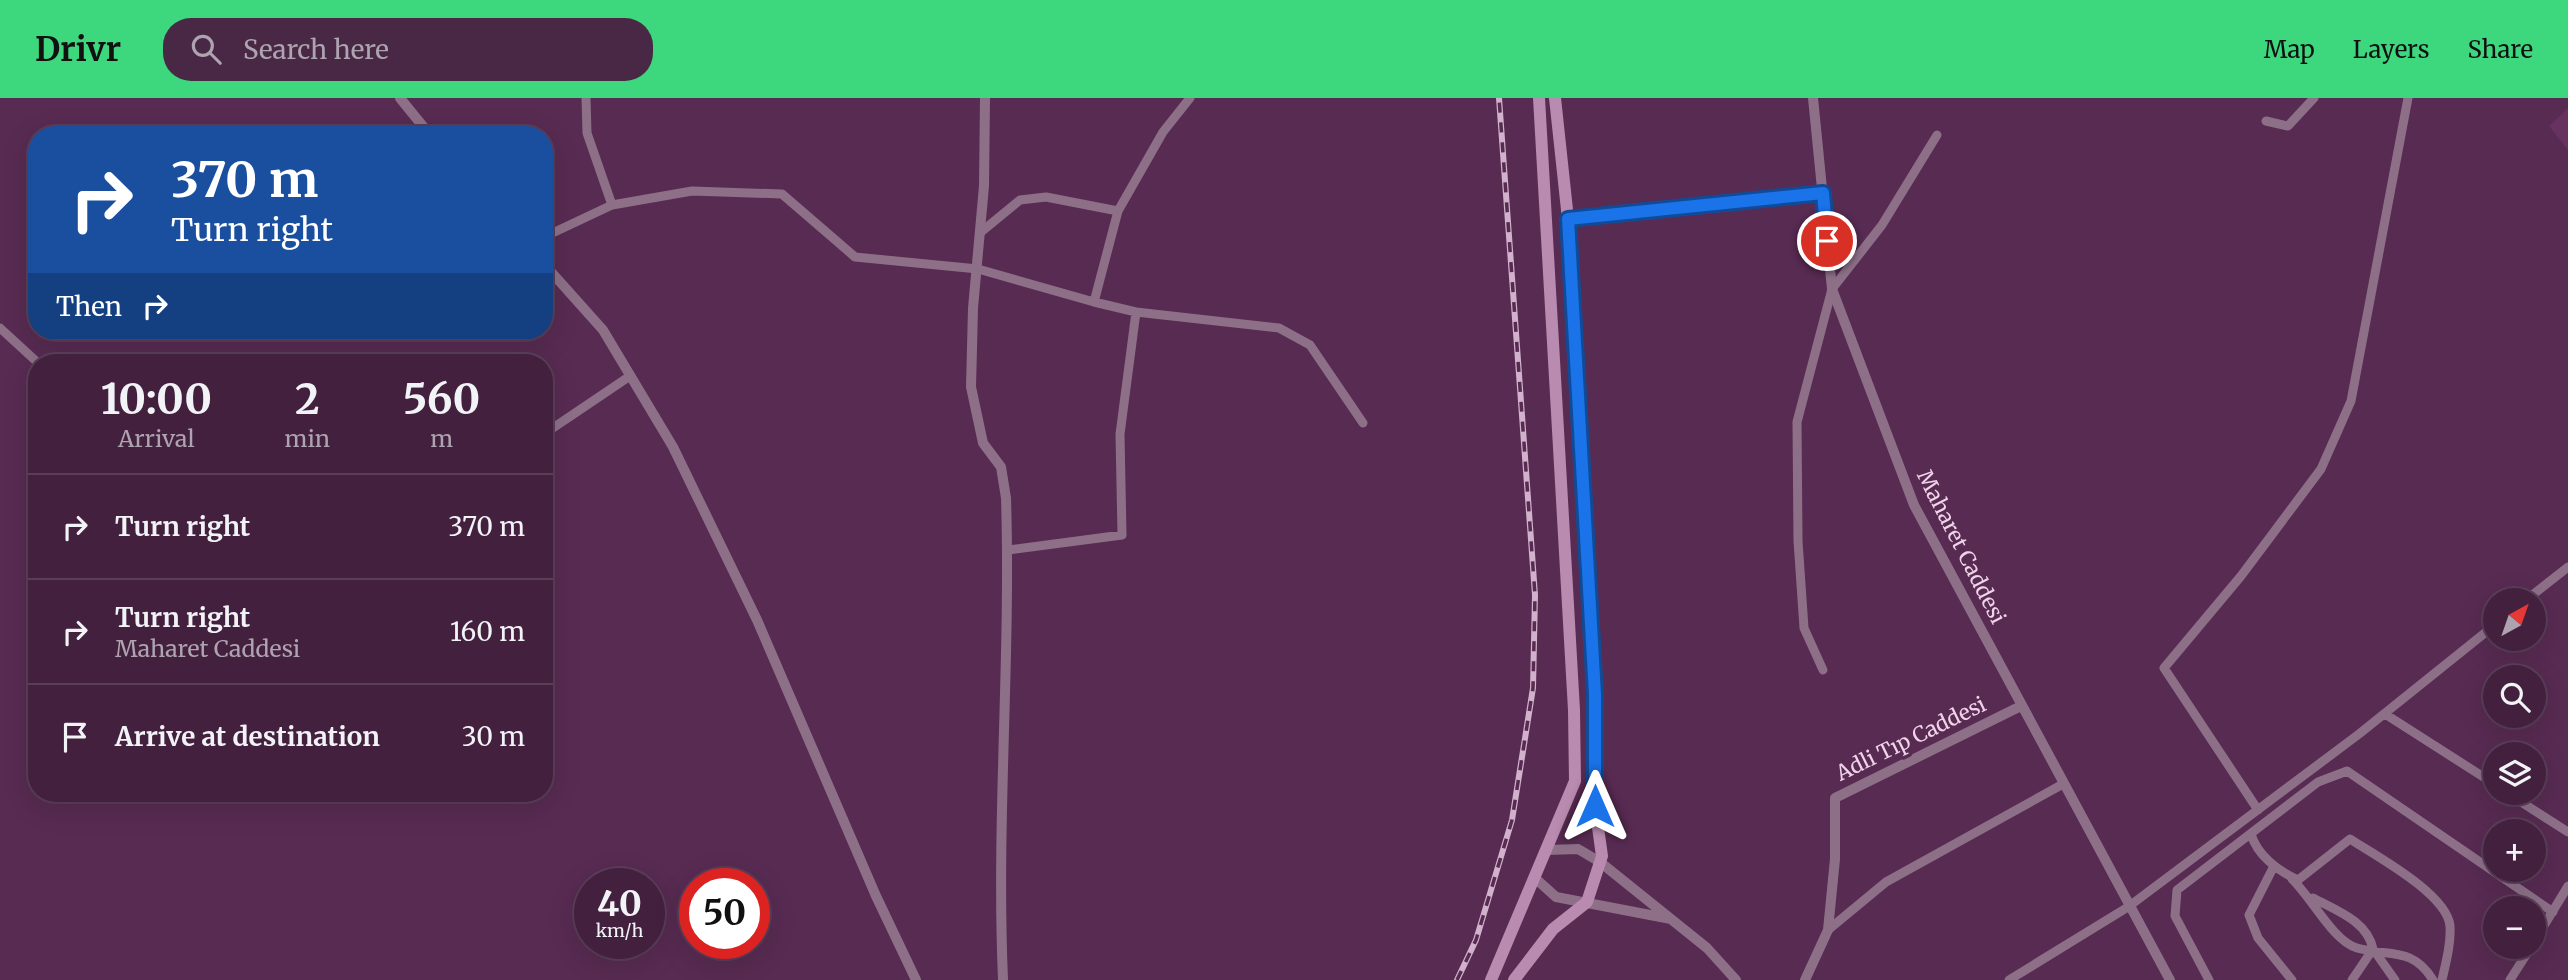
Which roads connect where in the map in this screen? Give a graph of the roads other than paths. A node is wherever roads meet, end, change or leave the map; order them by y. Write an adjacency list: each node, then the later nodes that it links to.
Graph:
1 (400, 98): 11 (street)
2 (586, 98): 14 (street)
3 (985, 98): 17 (street)
4 (1190, 98): 15 (street)
5 (1539, 98): 42 (main road)
6 (1555, 98): 16 (main road)
7 (1813, 98): 13 (street, Maharet Caddesi)
8 (2314, 98): 10 (street)
9 (2408, 98): 39 (street)
10 (2266, 121)
11 (423, 126)
12 (1937, 135): 21 (street)
13 (1823, 193): 16 (street); 21 (street, Maharet Caddesi)
14 (612, 205): 18 (street); 19 (street)
15 (1118, 211): 17 (street); 22 (street)
16 (1568, 219): 43 (main road)
17 (981, 232): 19 (street)
18 (553, 233)
19 (978, 269): 22 (street); 29 (street)
20 (553, 274): 26 (street)
21 (1832, 289): 33 (street); 34 (street, Maharet Caddesi)
22 (1094, 302): 23 (street)
23 (1136, 312): 27 (street); 29 (street)
24 (0, 328): 25 (street)
25 (28, 354)
26 (630, 376): 28 (street); 57 (street)
27 (1363, 423)
28 (553, 428)
29 (1008, 550): 58 (street)
30 (2568, 567): 31 (street)
31 (2541, 588)
32 (2483, 634): 35 (street)
33 (1823, 670)
34 (2021, 706): 37 (street, Maharet Caddesi); 54 (street, Adli Tıp Caddesi)
35 (2385, 713): 36 (street); 39 (street)
36 (2483, 777)
37 (2063, 784): 50 (street, Maharet Caddesi); 54 (street)
38 (2526, 805): 40 (street)
39 (2258, 810): 50 (street)
40 (2568, 832)
41 (2251, 834): 44 (street); 51 (street); 65 (street)
42 (1548, 850): 43 (street); 46 (main road)
43 (1600, 862): 49 (main road); 52 (street)
44 (2274, 866): 45 (street); 66 (street)
45 (2289, 876): 48 (street); 70 (street)
46 (1536, 879): 49 (street); 59 (main road)
47 (2568, 886): 51 (street)
48 (2310, 897): 55 (street); 55 (street)
49 (1587, 902): 52 (street); 60 (main road)
50 (2128, 907): 63 (street); 64 (street, Maharet Caddesi)
51 (2553, 912): 53 (street)
52 (1674, 920): 61 (street)
53 (2546, 923)
54 (1828, 930): 62 (street, Adli Tıp Caddesi)
55 (2374, 949): 67 (street); 68 (street); 69 (street)
56 (2523, 959): 71 (street)
57 (916, 980)
58 (1003, 980)
59 (1491, 980)
60 (1514, 980)
61 (1736, 980)
62 (1805, 980)
63 (2009, 980)
64 (2170, 980)
65 (2209, 980)
66 (2292, 980)
67 (2352, 980)
68 (2395, 980)
69 (2433, 980)
70 (2442, 980)
71 (2510, 980)

